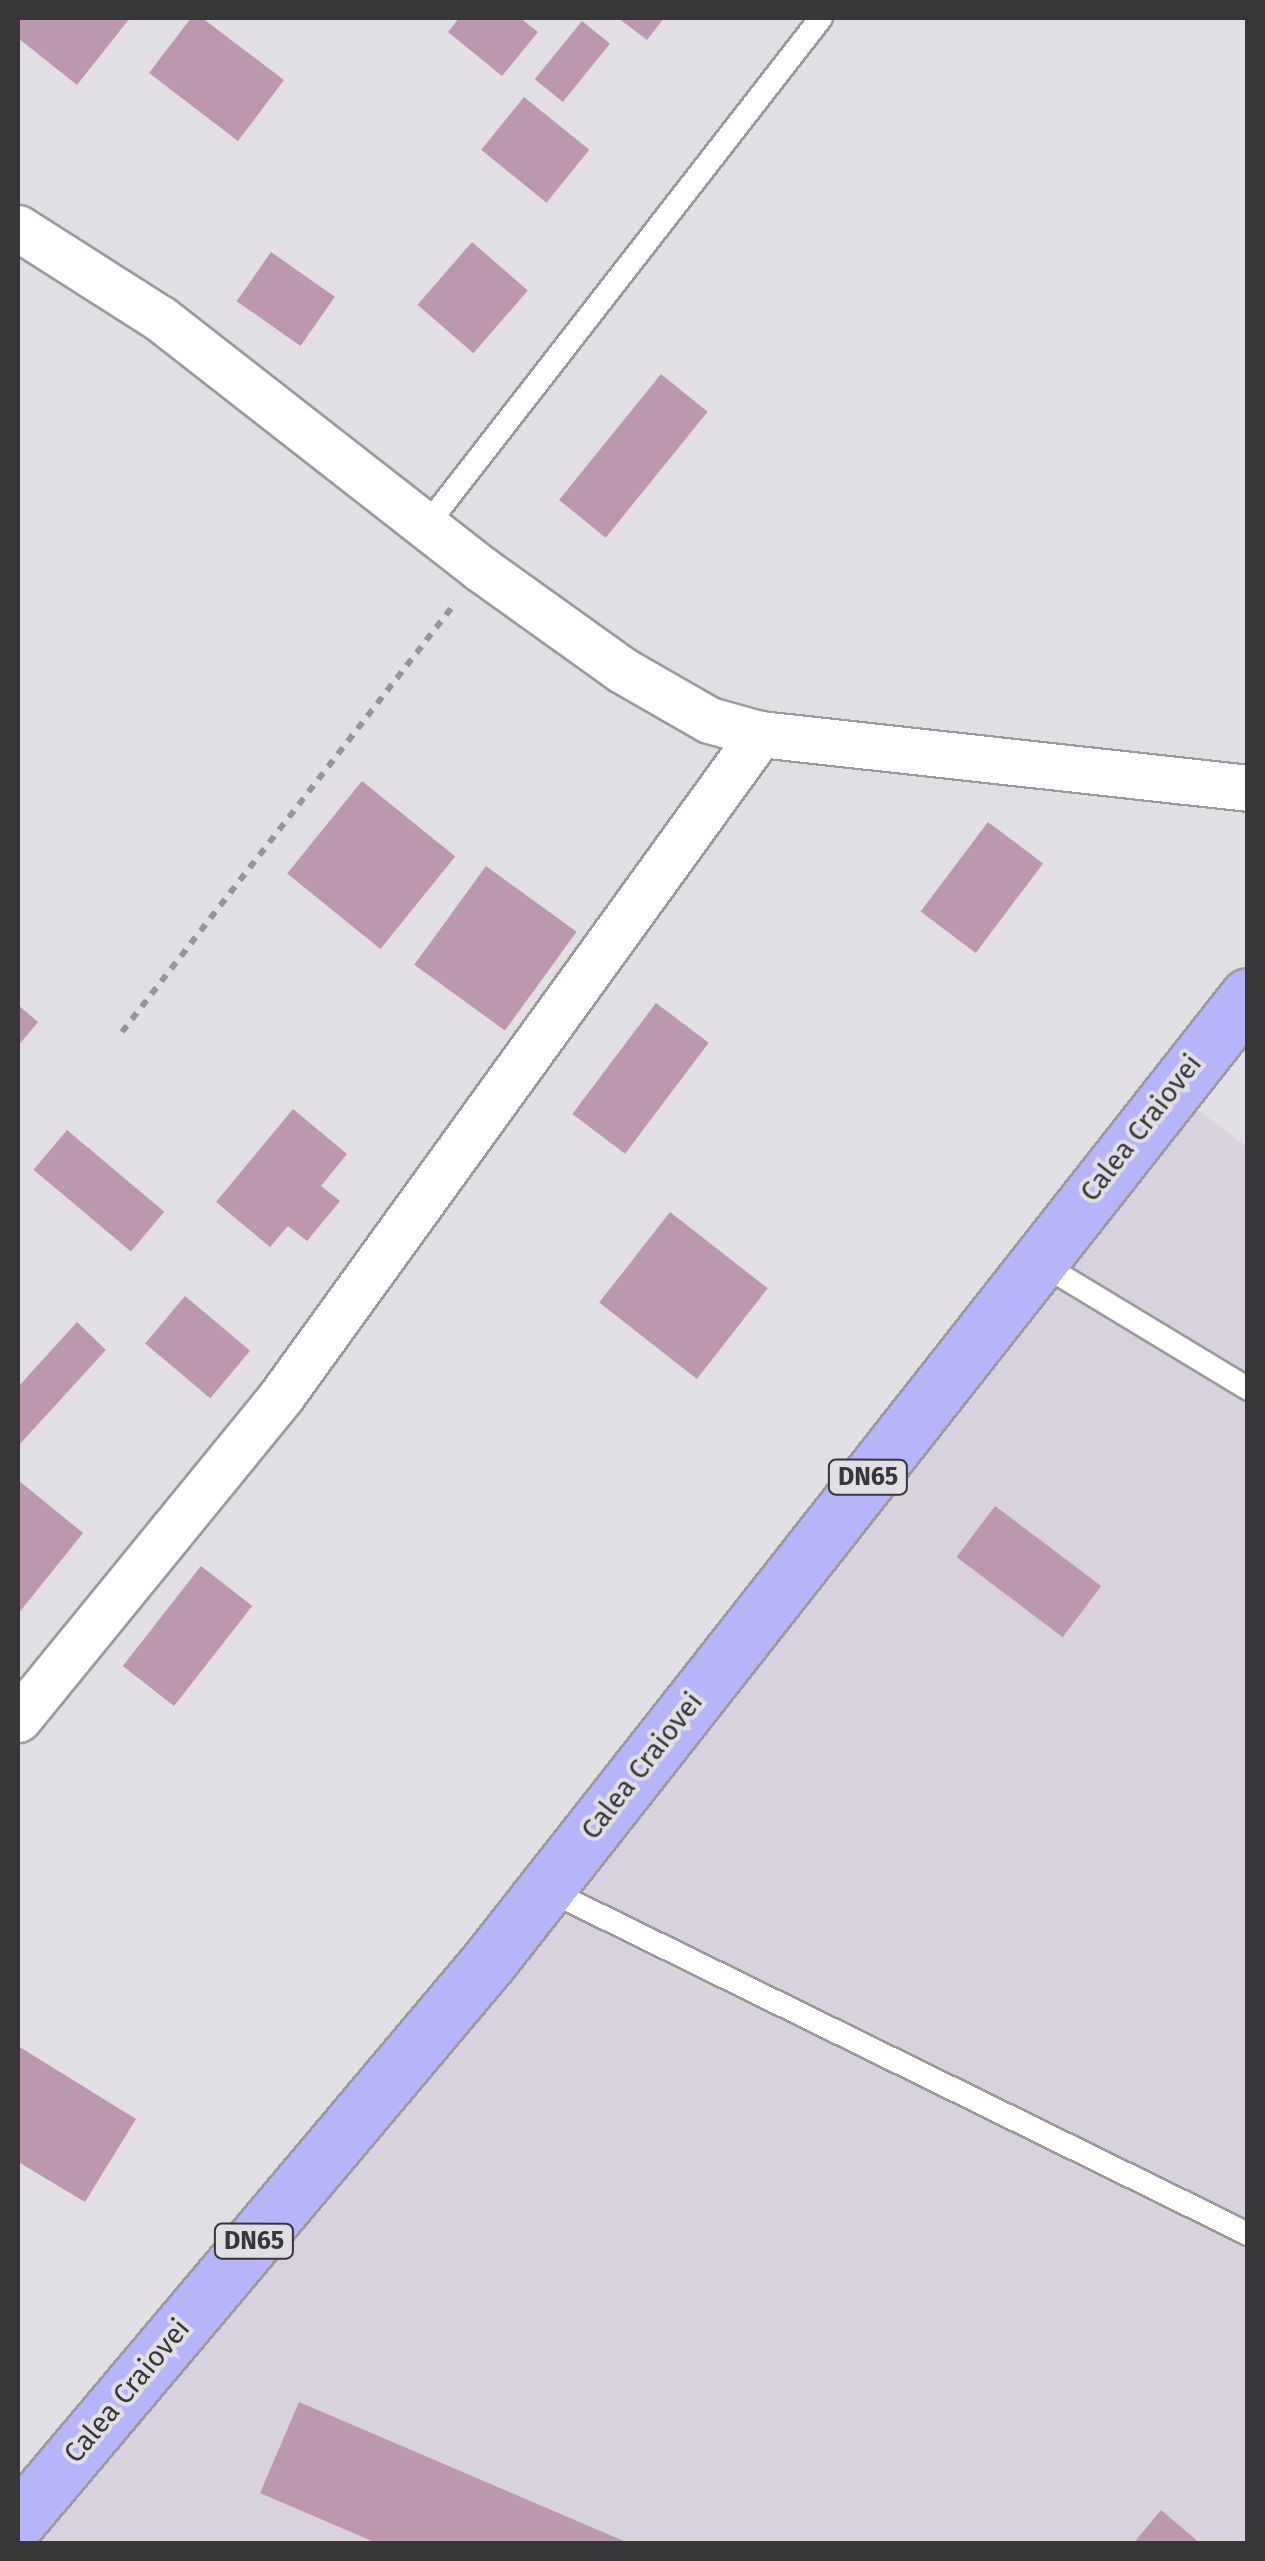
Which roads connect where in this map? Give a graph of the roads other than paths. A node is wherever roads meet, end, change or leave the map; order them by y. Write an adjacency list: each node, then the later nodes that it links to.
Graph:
1 (821, 18): 3 (lane)
2 (18, 228): 3 (street)
3 (426, 526): 4 (street)
4 (760, 734): 5 (street); 9 (street)
5 (1248, 788)
6 (1248, 996): 7 (main road, Calea Craiovei / DN65)
7 (1037, 1261): 8 (lane); 10 (main road, Calea Craiovei / DN65)
8 (1248, 1389)
9 (18, 1720)
10 (546, 1889): 11 (lane); 12 (main road, Calea Craiovei / DN65)
11 (1248, 2234)
12 (18, 2521)

